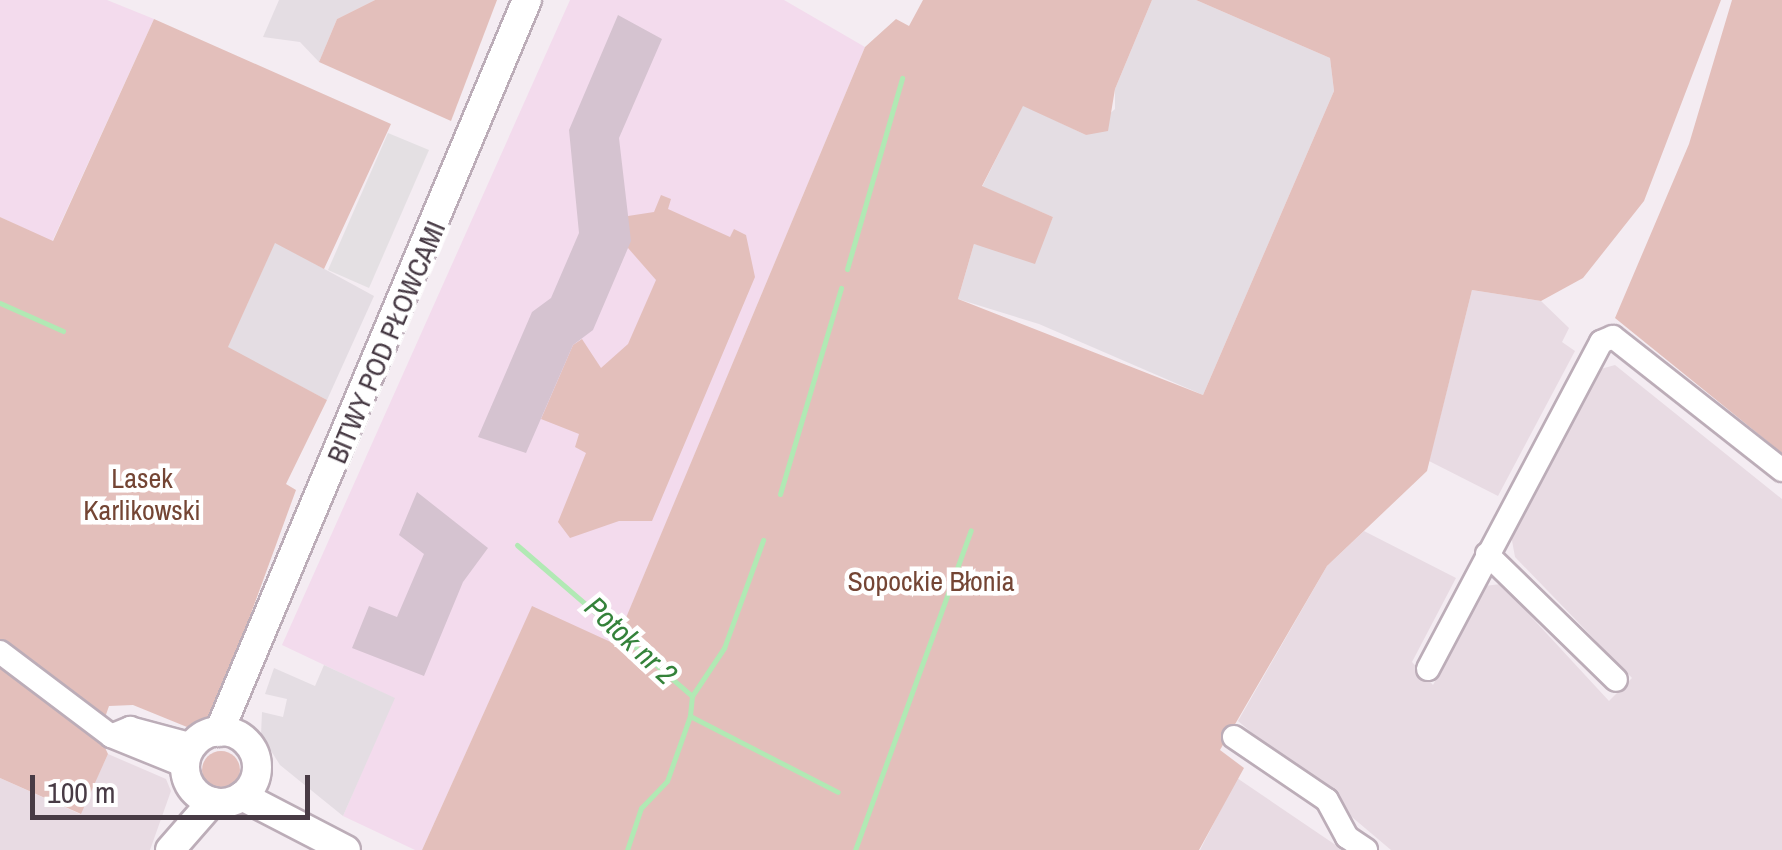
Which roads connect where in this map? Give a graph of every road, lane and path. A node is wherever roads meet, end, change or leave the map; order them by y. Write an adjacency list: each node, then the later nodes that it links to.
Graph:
1 (527, 0): 7 (street, BITWY POD PŁOWCAMI)
2 (1782, 470): 3 (street)
3 (1488, 554): 5 (street); 6 (street)
4 (0, 652): 9 (street)
5 (1428, 669)
6 (1616, 680)
7 (231, 736): 9 (street); 10 (street)
8 (1234, 738): 13 (street)
9 (196, 776): 10 (street); 11 (street)
10 (248, 788): 12 (street)
11 (170, 850)
12 (346, 850)
13 (1366, 850)

